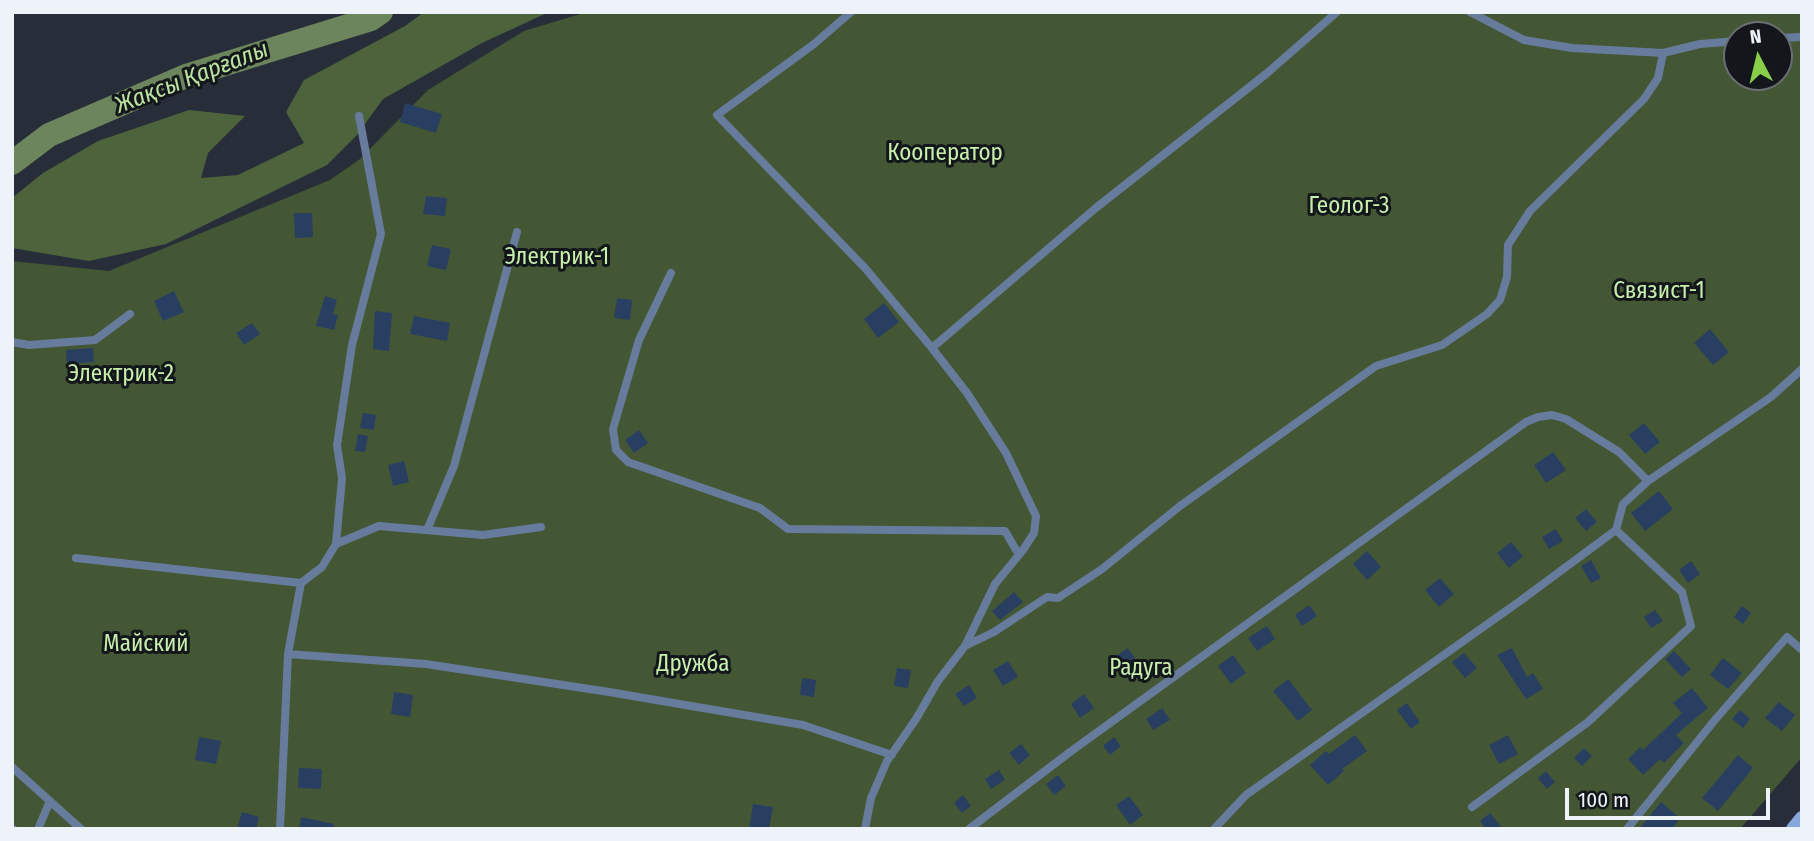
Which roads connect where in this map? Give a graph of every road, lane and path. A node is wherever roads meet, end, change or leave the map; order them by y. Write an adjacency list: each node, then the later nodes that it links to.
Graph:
1 (851, 12): 11 (lane)
2 (1337, 12): 11 (lane)
3 (1469, 12): 5 (lane)
4 (1723, 42): 5 (lane)
5 (1663, 53): 21 (lane)
6 (359, 116): 17 (lane)
7 (517, 232): 15 (lane)
8 (671, 273): 18 (lane)
9 (130, 314): 10 (lane)
10 (12, 342)
11 (932, 348): 18 (lane)
12 (1802, 369): 13 (lane)
13 (1648, 481): 16 (lane); 33 (lane)
14 (541, 527): 15 (lane)
15 (427, 530): 17 (lane)
16 (1616, 530): 27 (lane); 34 (lane)
17 (336, 544): 20 (lane)
18 (1019, 555): 21 (lane)
19 (76, 558): 20 (lane)
20 (301, 583): 23 (lane)
21 (965, 646): 24 (lane)
22 (1802, 650): 35 (lane)
23 (288, 654): 24 (lane); 31 (lane)
24 (892, 755): 32 (lane)
25 (12, 768): 26 (lane)
26 (50, 802): 29 (lane); 30 (lane)
27 (1472, 807)
28 (1802, 818): 36 (street)
29 (38, 829)
30 (81, 829)
31 (280, 829)
32 (865, 829)
33 (969, 829)
34 (1214, 829)
35 (1627, 829)
36 (1793, 829)

